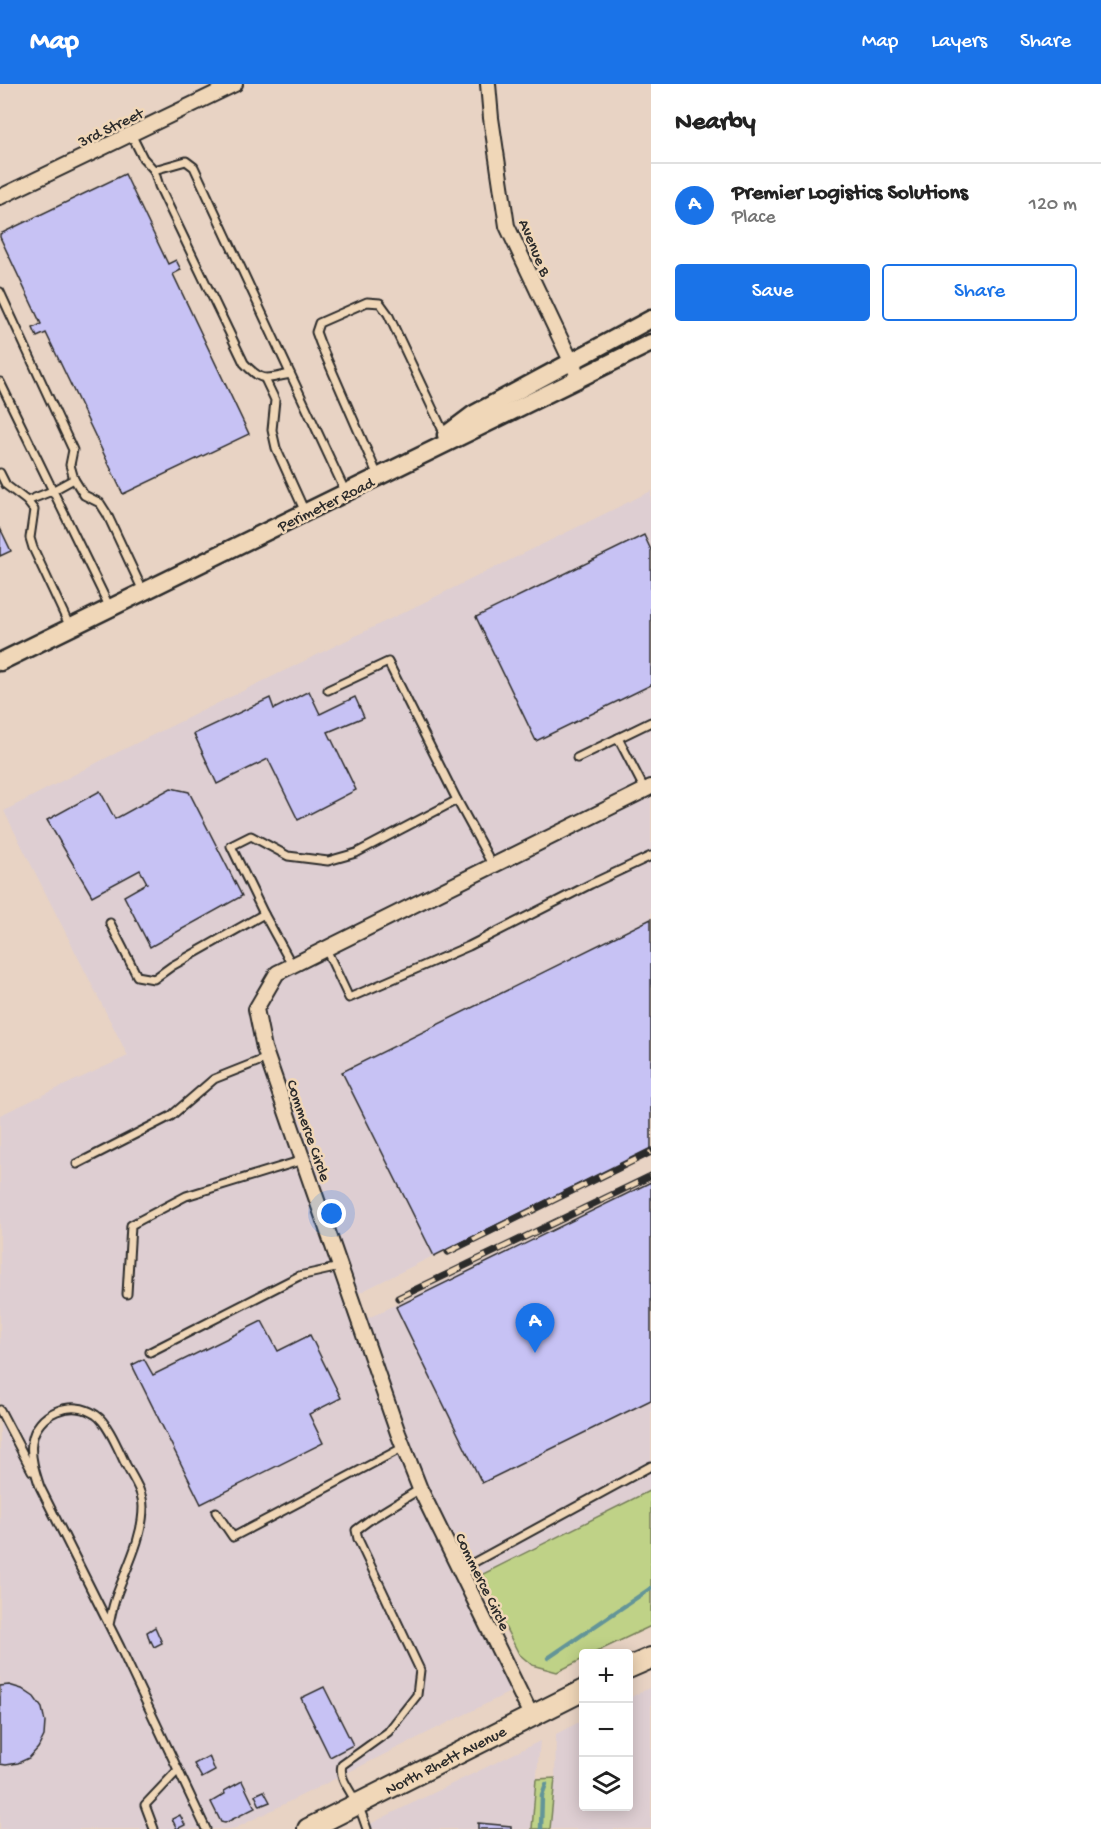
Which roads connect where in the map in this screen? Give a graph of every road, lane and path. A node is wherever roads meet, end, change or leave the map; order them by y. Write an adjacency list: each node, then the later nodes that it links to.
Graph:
1 (235, 84): 3 (street, 3rd Street)
2 (488, 84): 9 (street, Avenue B)
3 (131, 134): 4 (lane); 5 (street, 3rd Street)
4 (154, 170): 10 (lane); 12 (lane)
5 (0, 197)
6 (0, 292): 17 (lane)
7 (651, 319): 9 (street)
8 (651, 343): 11 (street)
9 (570, 361): 11 (street, Avenue B); 14 (street)
10 (290, 374): 12 (lane); 19 (lane)
11 (579, 378): 14 (street)
12 (266, 379): 21 (lane)
13 (0, 382): 18 (lane)
14 (447, 439): 16 (street, Perimeter Road); 16 (lane)
15 (0, 473): 20 (lane)
16 (378, 477): 19 (street, Perimeter Road)
17 (74, 479): 18 (lane); 22 (lane)
18 (52, 491): 20 (lane); 23 (lane)
19 (346, 493): 21 (street, Perimeter Road)
20 (27, 501): 24 (lane)
21 (305, 513): 22 (street, Perimeter Road)
22 (143, 592): 23 (street, Perimeter Road)
23 (110, 608): 24 (street, Perimeter Road)
24 (70, 628): 25 (street, Perimeter Road)
25 (0, 663)
26 (328, 690): 31 (lane)
27 (651, 722): 28 (lane)
28 (618, 738): 29 (lane); 30 (lane)
29 (577, 758)
30 (648, 788): 33 (street, Commerce Circle)
31 (457, 800): 33 (lane); 34 (lane)
32 (651, 856): 36 (lane)
33 (493, 866): 36 (street, Commerce Circle)
34 (264, 914): 35 (lane); 37 (lane)
35 (110, 923)
36 (326, 949): 37 (street, Commerce Circle)
37 (292, 965): 38 (street, Commerce Circle)
38 (267, 1058): 39 (street, Commerce Circle); 40 (lane)
39 (303, 1160): 41 (street, Commerce Circle); 42 (lane)
40 (77, 1164)
41 (340, 1267): 43 (lane); 45 (street, Commerce Circle)
42 (127, 1294)
43 (150, 1352)
44 (0, 1410): 47 (lane)
45 (404, 1447): 48 (street, Commerce Circle); 49 (lane)
46 (651, 1466): 50 (lane)
47 (40, 1487): 51 (lane); 51 (lane)
48 (420, 1489): 50 (street, Commerce Circle); 57 (lane)
49 (216, 1512)
50 (460, 1570): 55 (street, Commerce Circle)
51 (109, 1625): 56 (lane)
52 (651, 1658): 53 (main road)
53 (633, 1666)
54 (579, 1692): 55 (main road, North Rhett Avenue)
55 (531, 1715): 57 (main road, North Rhett Avenue)
56 (178, 1770): 58 (lane); 59 (lane)
57 (358, 1804): 60 (main road, North Rhett Avenue); 61 (lane)
58 (154, 1829)
59 (206, 1829)
60 (308, 1829)
61 (367, 1829)

